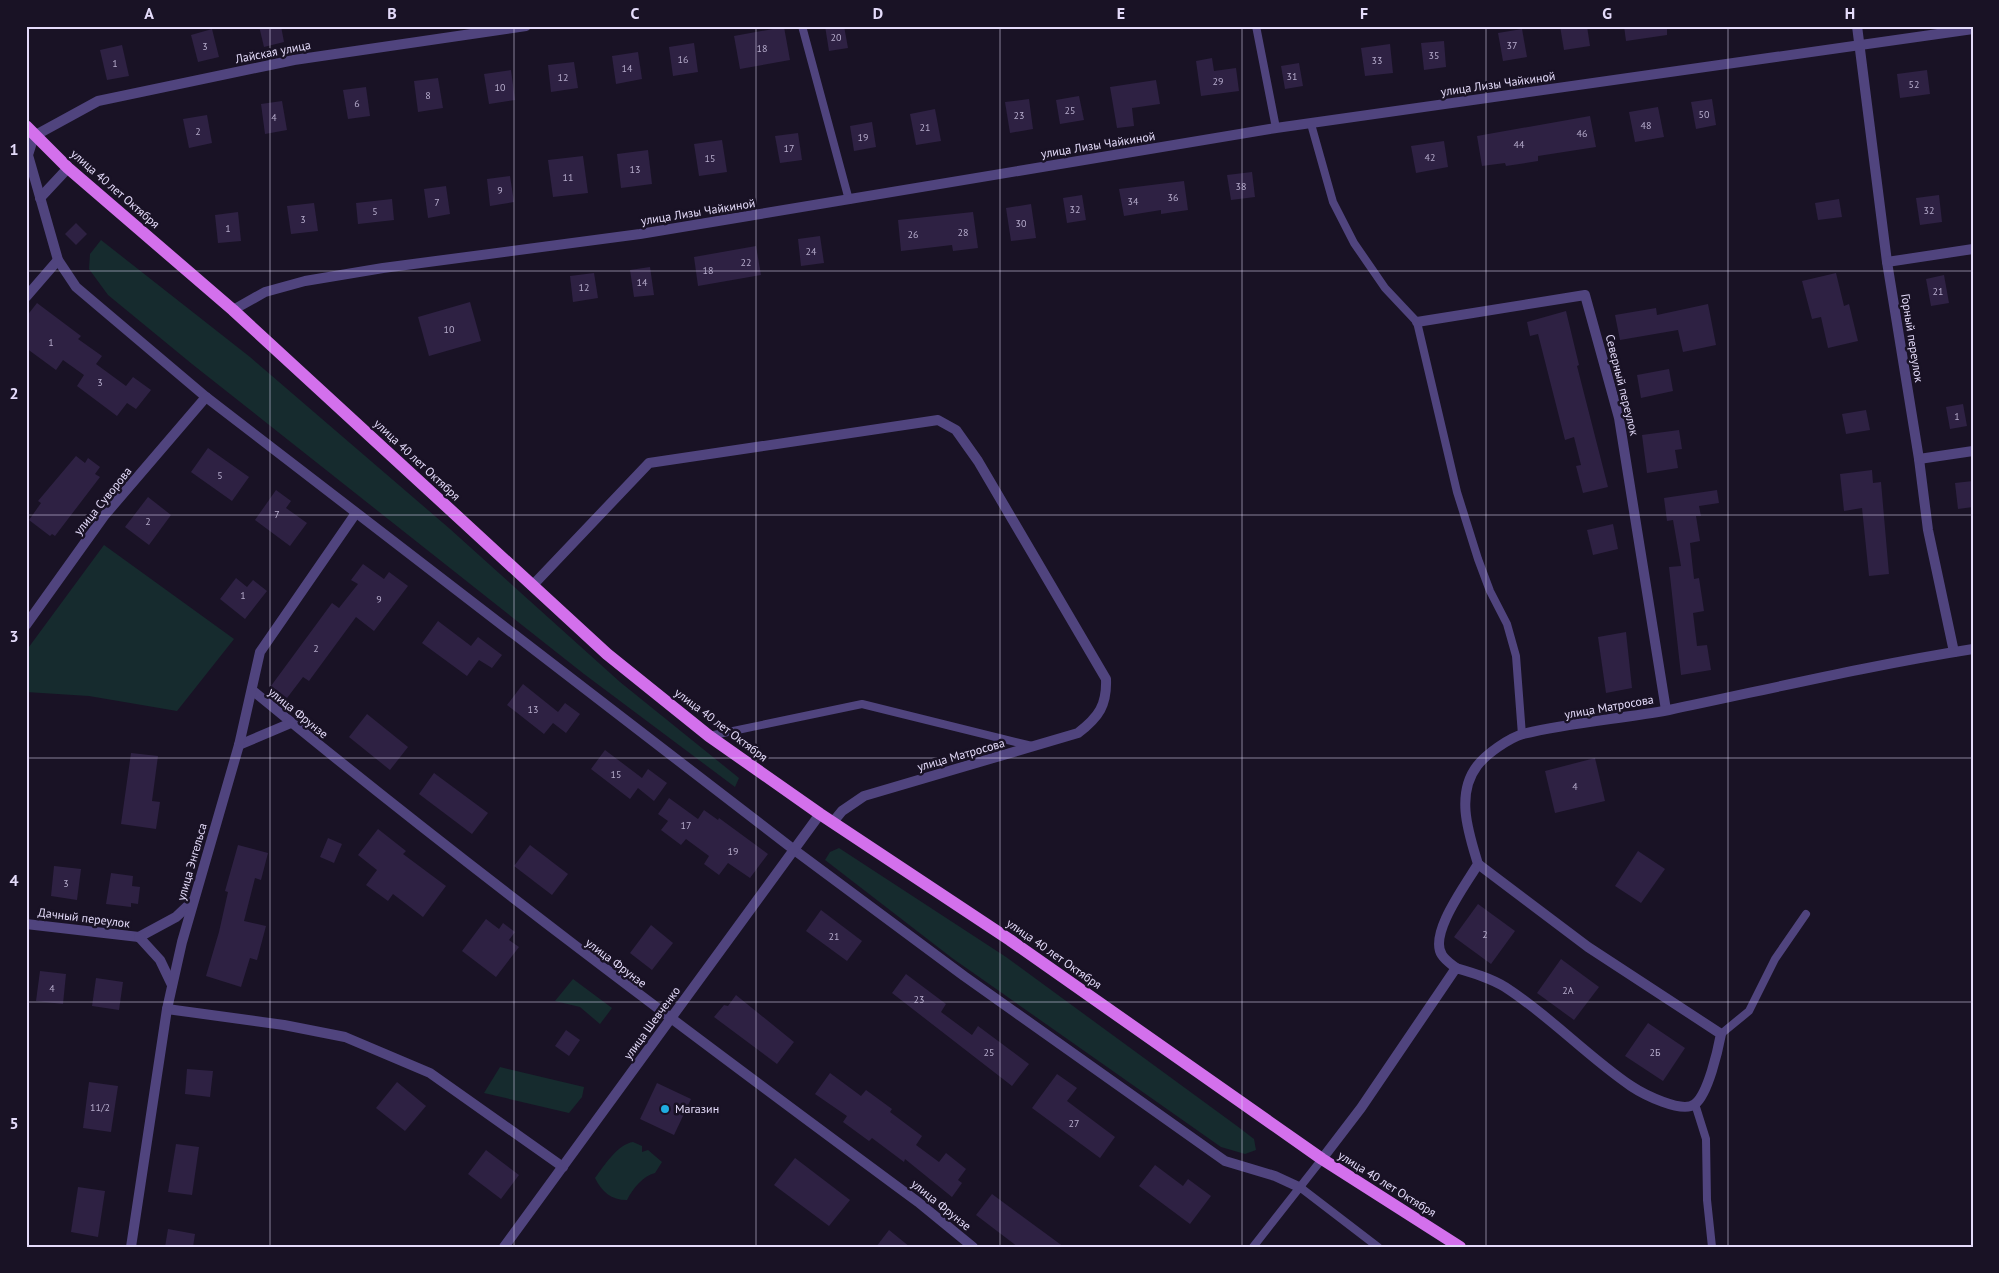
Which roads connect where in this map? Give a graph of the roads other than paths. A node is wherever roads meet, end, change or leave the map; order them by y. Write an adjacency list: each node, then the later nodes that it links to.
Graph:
1 (526, 26): 9 (street, Лайская улица)
2 (802, 26): 12 (lane)
3 (1256, 26): 8 (lane)
4 (1857, 26): 6 (street, Горный переулок)
5 (1973, 29): 6 (street, улица Лизы Чайкиной)
6 (1860, 45): 7 (street, улица Лизы Чайкиной); 15 (street, Горный переулок)
7 (1311, 124): 8 (street, улица Лизы Чайкиной); 18 (lane)
8 (1276, 128): 12 (street, улица Лизы Чайкиной)
9 (30, 131): 10 (main road, улица 40 лет Октября); 11 (street)
10 (68, 168): 11 (street); 17 (main road, улица 40 лет Октября)
11 (40, 198): 14 (street)
12 (849, 200): 17 (street, улица Лизы Чайкиной)
13 (1973, 248): 15 (street)
14 (58, 260): 16 (street); 19 (street)
15 (1887, 262): 21 (street, Горный переулок)
16 (26, 297)
17 (233, 310): 23 (main road, улица 40 лет Октября)
18 (1416, 322): 28 (street, Северный переулок); 30 (lane)
19 (206, 397): 22 (street); 24 (street, улица Суворова)
20 (1973, 450): 21 (street)
21 (1919, 459): 26 (street, Горный переулок)
22 (356, 512): 27 (street, улица Энгельса); 36 (street)
23 (533, 585): 31 (main road, улица 40 лет Октября); 33 (street, улица Матросова)
24 (26, 625)
25 (1973, 649): 26 (street, улица Матросова)
26 (1954, 652): 28 (street, улица Матросова)
27 (252, 690): 29 (street, улица Фрунзе); 32 (street, улица Энгельса)
28 (1666, 710): 30 (street, улица Матросова)
29 (292, 723): 32 (street); 45 (street, улица Фрунзе)
30 (1522, 734): 37 (street, улица Матросова)
31 (709, 736): 33 (lane); 34 (main road, улица 40 лет Октября)
32 (239, 745): 38 (street, улица Энгельса)
33 (1034, 746): 35 (street, улица Матросова)
34 (820, 814): 35 (main road, улица 40 лет Октября); 36 (street, улица Шевченко)
35 (833, 822): 48 (main road, улица 40 лет Октября)
36 (793, 849): 45 (street, улица Шевченко); 50 (street)
37 (1478, 864): 42 (street); 46 (street)
38 (194, 900): 41 (street); 43 (street, улица Энгельса)
39 (1806, 914): 46 (lane)
40 (26, 924): 41 (street, Дачный переулок)
41 (139, 937): 43 (street)
42 (1456, 968): 47 (street); 48 (street)
43 (172, 986): 44 (street, улица Энгельса)
44 (167, 1009): 49 (street); 51 (street, улица Энгельса)
45 (670, 1019): 49 (street, улица Шевченко); 53 (street, улица Фрунзе)
46 (1721, 1034): 47 (street)
47 (1695, 1104): 57 (lane)
48 (1322, 1159): 50 (lane); 56 (main road, улица 40 лет Октября)
49 (563, 1167): 52 (street, улица Шевченко)
50 (1300, 1188): 54 (lane); 55 (lane)
51 (131, 1247)
52 (504, 1247)
53 (972, 1247)
54 (1253, 1247)
55 (1378, 1247)
56 (1460, 1247)
57 (1712, 1247)

